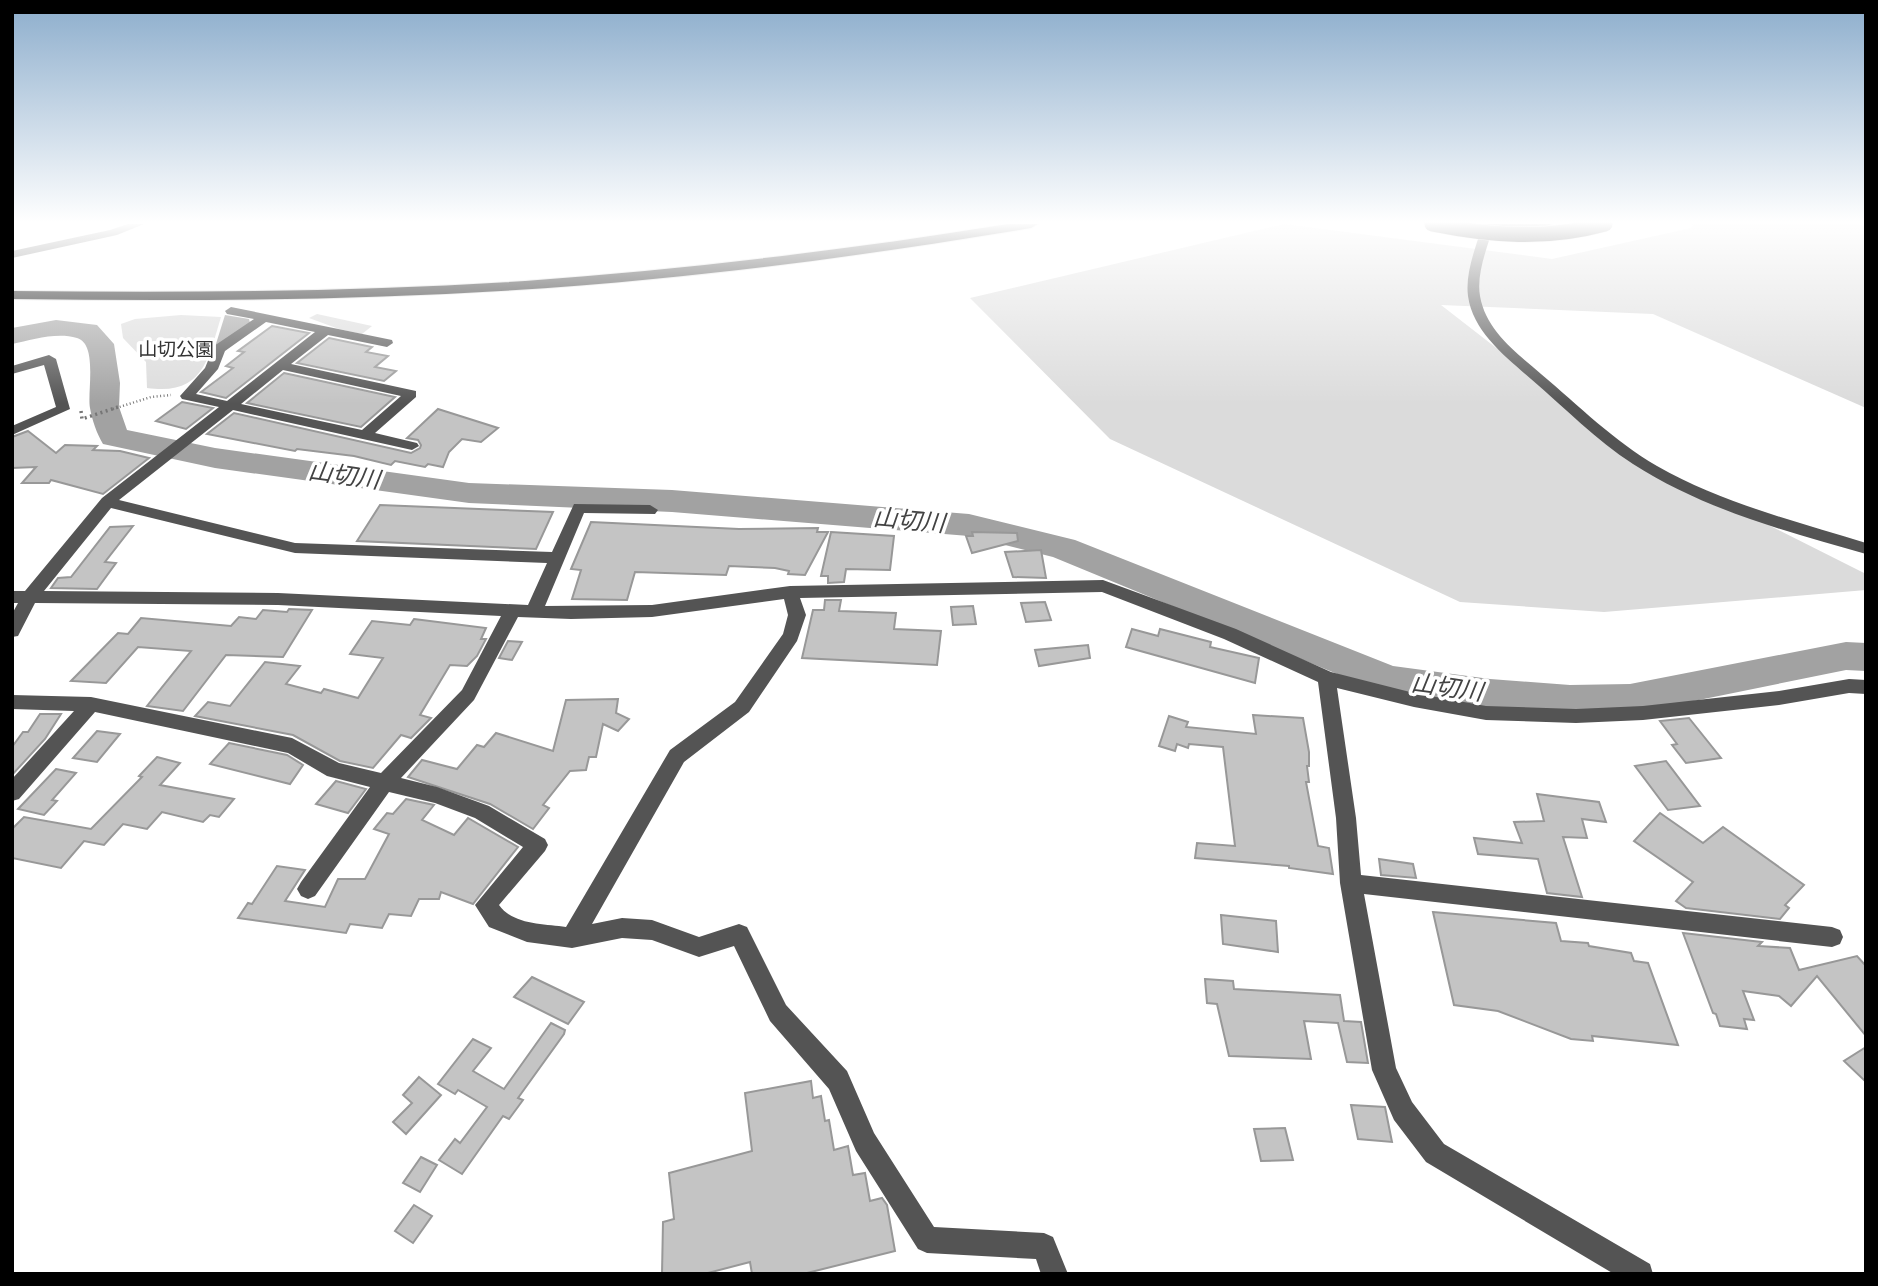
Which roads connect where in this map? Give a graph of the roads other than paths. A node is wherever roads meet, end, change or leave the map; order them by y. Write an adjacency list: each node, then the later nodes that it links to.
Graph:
1 (136, 284): 2 (highway)
2 (247, 284)
3 (550, 284): 5 (highway)
4 (1473, 284): 18 (street)
5 (12, 295)
6 (232, 311): 7 (street)
7 (264, 318): 8 (street); 12 (street)
8 (326, 330): 9 (street); 10 (street)
9 (387, 343)
10 (281, 366): 12 (street); 14 (street)
11 (12, 370): 13 (street)
12 (230, 406): 14 (street); 16 (street)
13 (12, 431)
14 (365, 435): 15 (street)
15 (412, 446)
16 (107, 502): 19 (street); 21 (street)
17 (650, 510): 19 (street)
18 (1866, 549)
19 (557, 558): 23 (street)
20 (790, 592): 23 (street); 25 (street); 34 (street)
21 (21, 597): 22 (street); 24 (street)
22 (513, 610): 23 (street); 29 (street)
23 (534, 611)
24 (12, 631)
25 (1327, 678): 26 (street); 31 (street)
26 (1866, 687)
27 (12, 702): 28 (street)
28 (91, 704): 29 (street); 30 (street)
29 (385, 782): 32 (street); 34 (street)
30 (12, 793)
31 (1351, 883): 33 (street); 36 (street)
32 (308, 889)
33 (1832, 937)
34 (572, 938): 35 (street)
35 (1055, 1274)
36 (1640, 1274)

